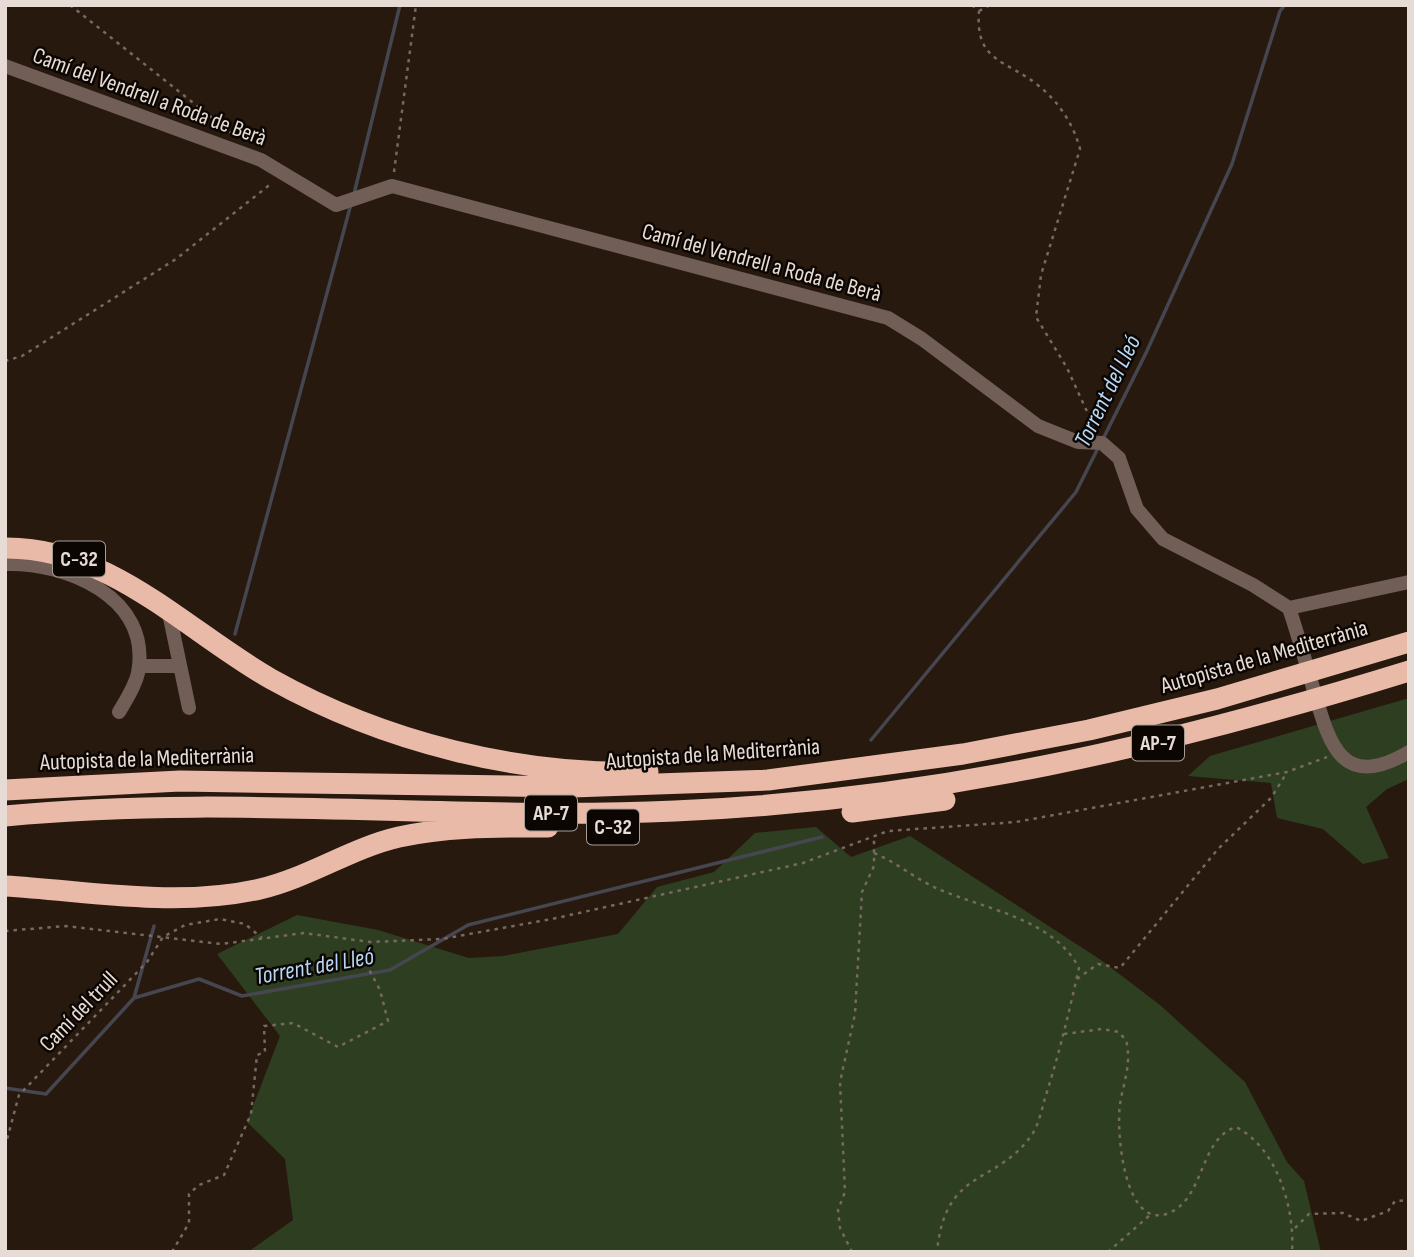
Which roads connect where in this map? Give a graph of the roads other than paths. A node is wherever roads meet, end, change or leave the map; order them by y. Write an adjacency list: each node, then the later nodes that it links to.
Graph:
1 (5, 66): 5 (street, Camí del Vendrell a Roda de Berà)
2 (5, 548): 6 (highway, C-32)
3 (5, 564): 8 (street)
4 (1409, 582): 5 (street)
5 (1289, 608): 14 (street)
6 (169, 612): 9 (street); 15 (highway, C-32)
7 (1409, 642): 15 (highway, Autopista de la Mediterrània / AP-7)
8 (139, 666): 9 (street); 13 (street)
9 (179, 666): 11 (street)
10 (1409, 671): 12 (highway, AP-7)
11 (189, 708)
12 (1287, 708): 17 (highway, AP-7); 18 (highway, C-32)
13 (119, 712)
14 (1409, 752)
15 (832, 771): 16 (highway, Autopista de la Mediterrània / AP-7)
16 (5, 790)
17 (5, 816)
18 (5, 886)

